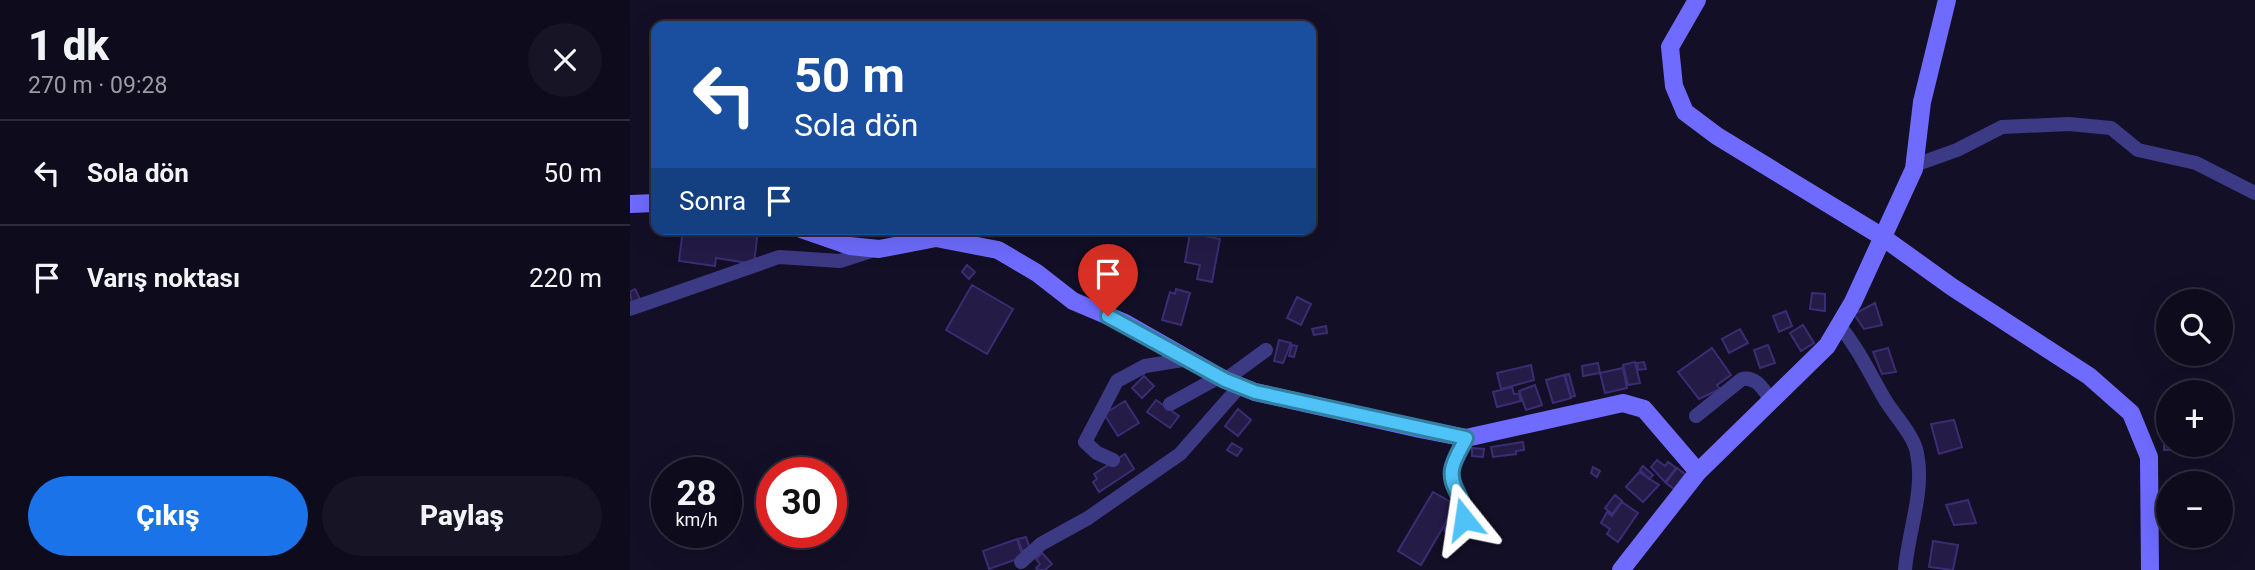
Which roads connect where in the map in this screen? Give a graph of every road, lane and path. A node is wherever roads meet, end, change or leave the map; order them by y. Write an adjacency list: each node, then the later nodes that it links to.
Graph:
1 (1697, 0): 8 (street)
2 (1947, 0): 3 (street)
3 (1915, 165): 4 (street); 8 (street)
4 (2255, 193)
5 (651, 203): 6 (street)
6 (630, 204)
7 (817, 235): 9 (street)
8 (1881, 236): 11 (street); 25 (street)
9 (879, 249): 10 (street); 13 (street)
10 (630, 309)
11 (1839, 325): 15 (street); 24 (street)
12 (1266, 350): 14 (street)
13 (1189, 359): 14 (street); 19 (street)
14 (1228, 381): 16 (street); 18 (street); 22 (street)
15 (1772, 401): 17 (street); 20 (street)
16 (1170, 404)
17 (1696, 416)
18 (1466, 438): 20 (street); 21 (street)
19 (1113, 460)
20 (1698, 472): 23 (street)
21 (1451, 530)
22 (1021, 562)
23 (1620, 570)
24 (1905, 570)
25 (2150, 570)

